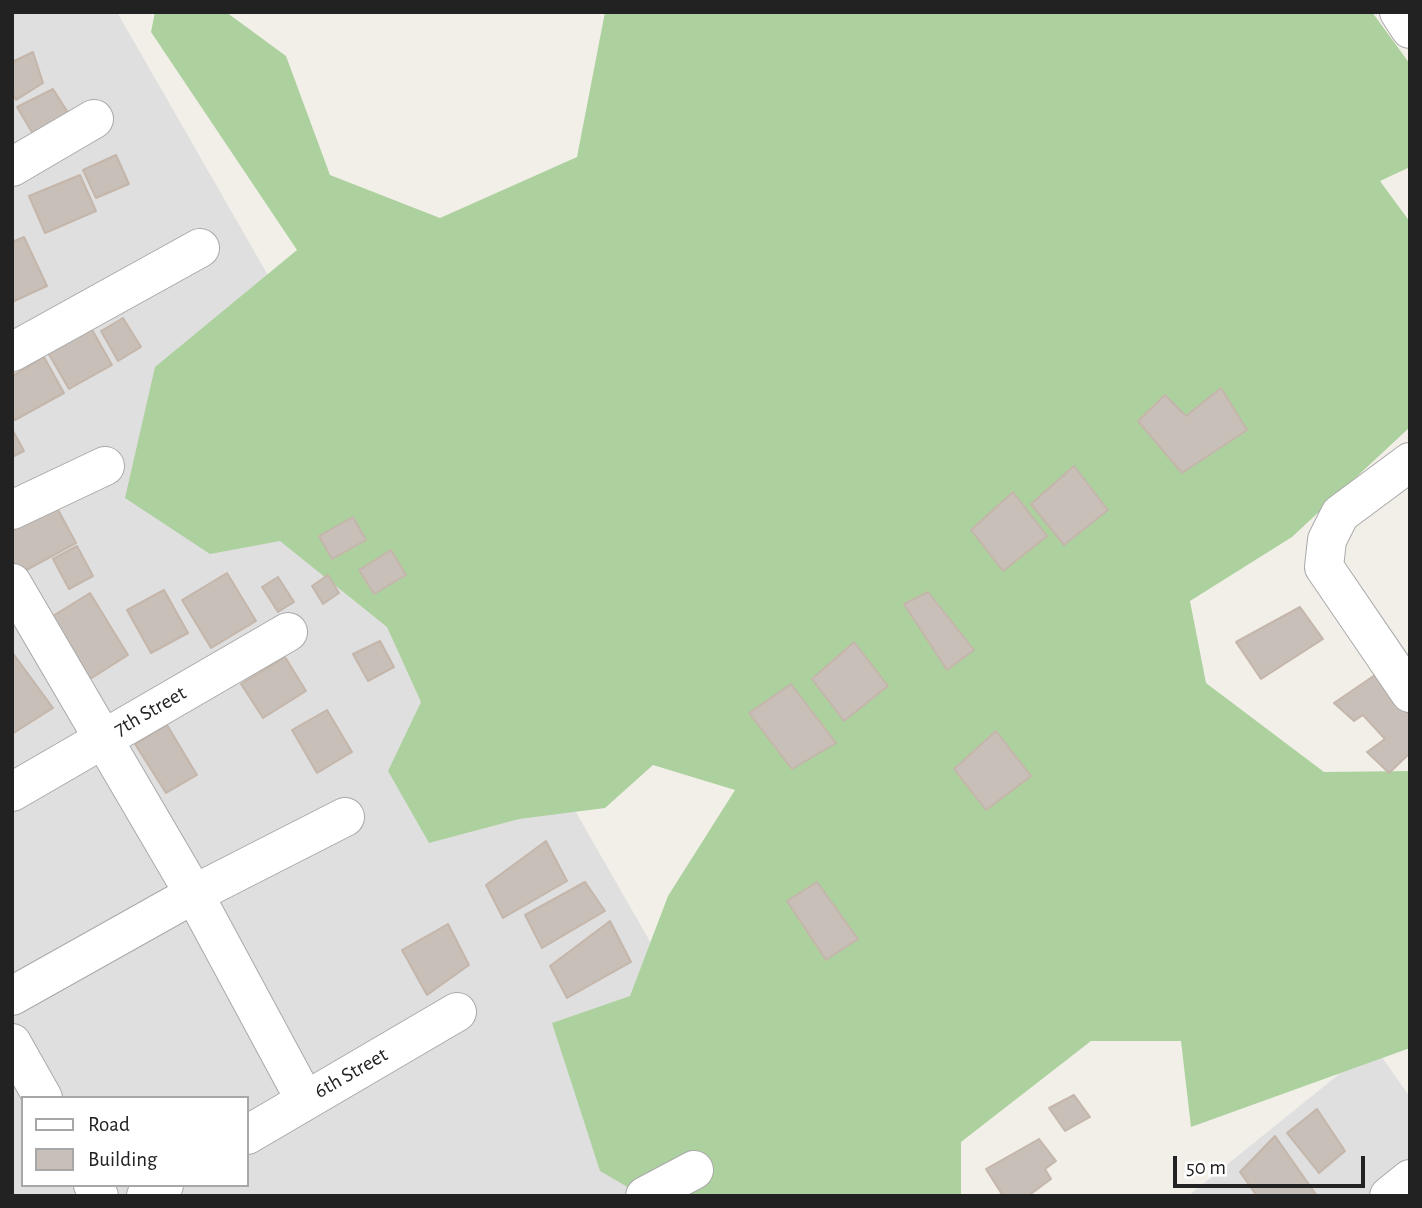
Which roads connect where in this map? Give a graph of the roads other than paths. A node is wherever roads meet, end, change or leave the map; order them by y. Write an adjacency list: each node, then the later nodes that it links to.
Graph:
1 (1399, 12): 2 (street)
2 (1410, 29)
3 (94, 119): 4 (street)
4 (12, 167)
5 (200, 248): 6 (street)
6 (14, 349)
7 (1410, 462): 12 (street)
8 (105, 466): 9 (street)
9 (12, 510)
10 (12, 583): 13 (street)
11 (288, 632): 13 (street, 7th Street)
12 (1410, 693)
13 (102, 739): 14 (street, 7th Street); 16 (street)
14 (12, 792)
15 (345, 817): 16 (street)
16 (194, 894): 17 (street); 21 (street)
17 (12, 996)
18 (457, 1012): 21 (street, 6th Street)
19 (12, 1043): 20 (street)
20 (42, 1096)
21 (305, 1100): 22 (street, 6th Street)
22 (248, 1134)
23 (694, 1170): 25 (street)
24 (1410, 1179): 26 (street)
25 (645, 1196)
26 (1389, 1196)

